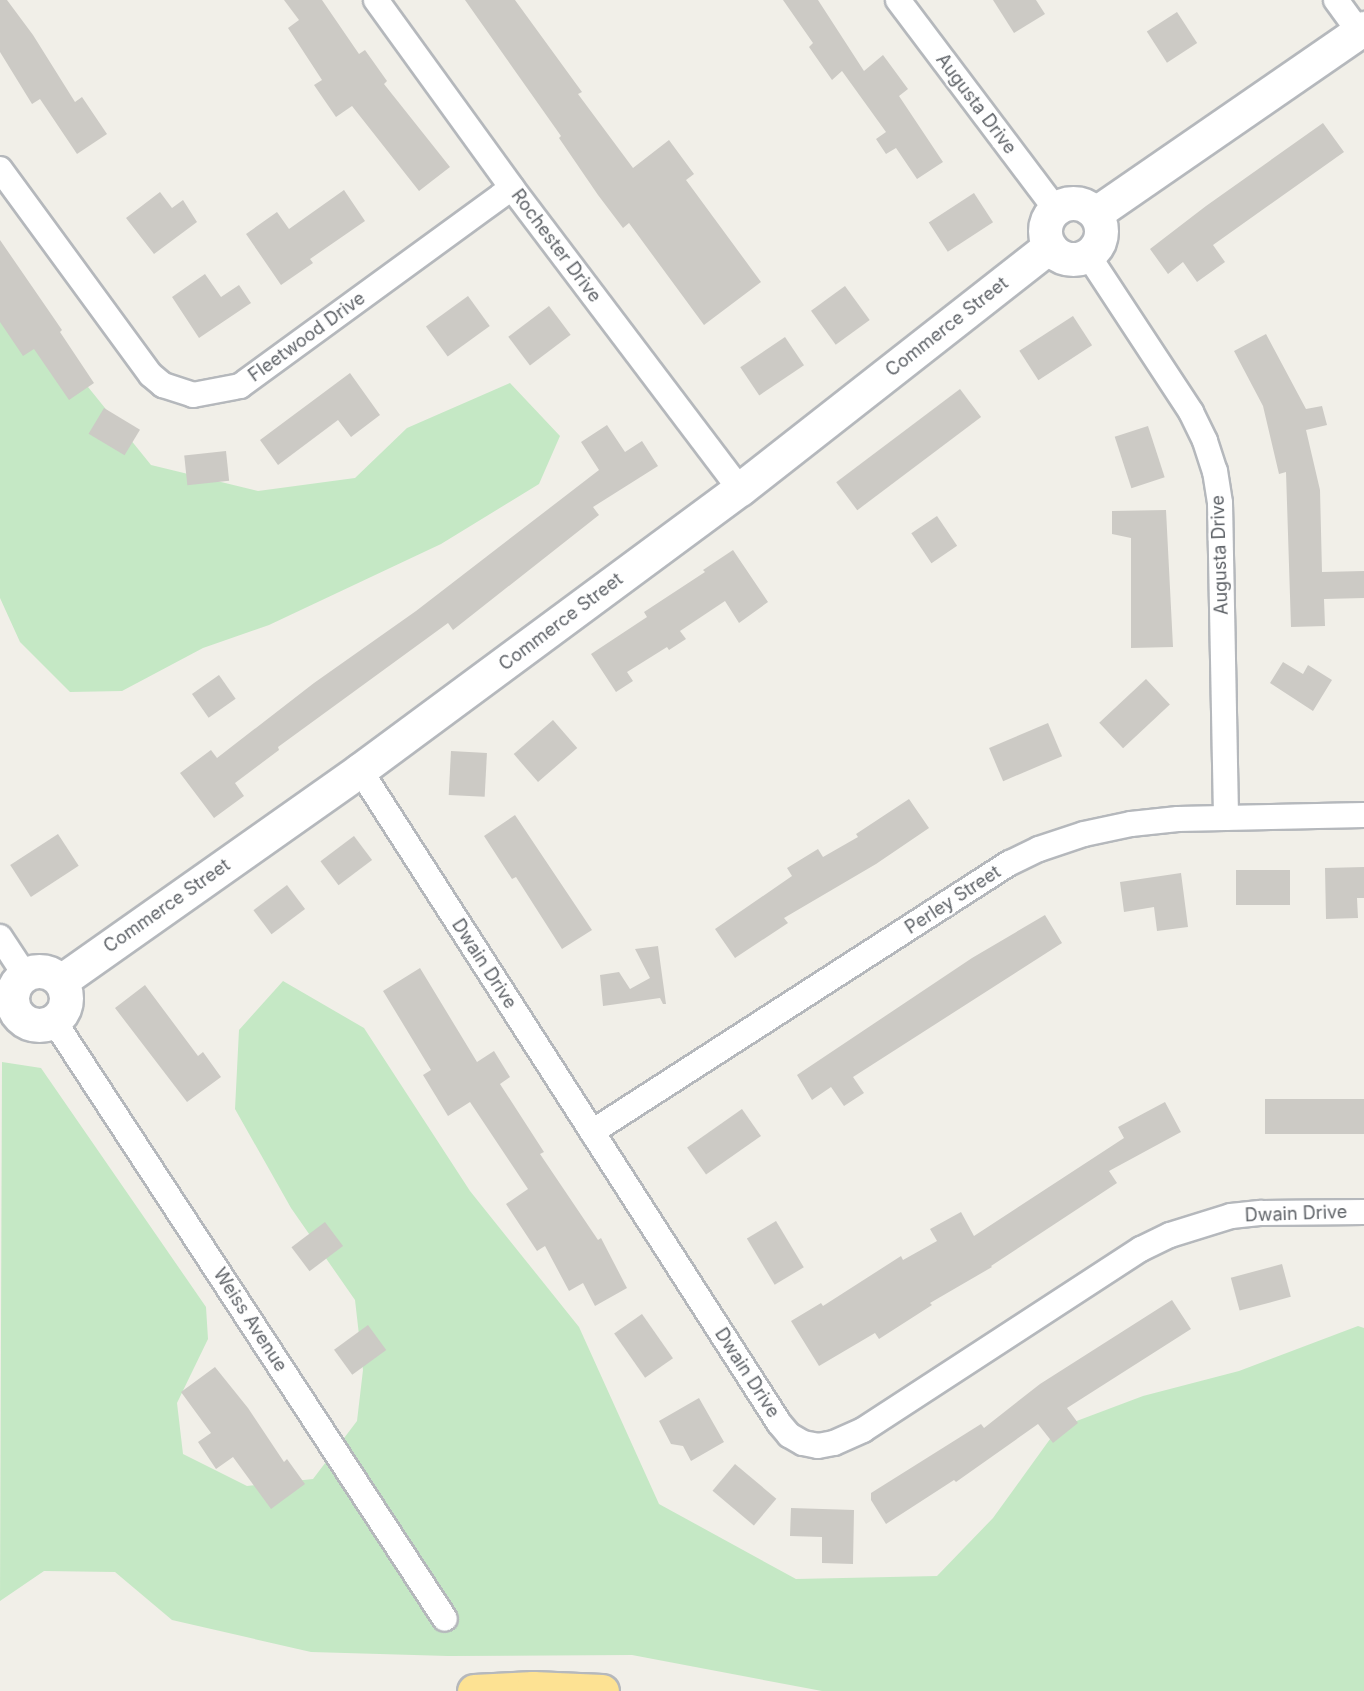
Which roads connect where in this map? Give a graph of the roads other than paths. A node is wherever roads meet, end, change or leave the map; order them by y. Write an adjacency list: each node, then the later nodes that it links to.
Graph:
1 (376, 0): 6 (street, Rochester Drive)
2 (898, 0): 7 (street, Augusta Drive)
3 (1336, 0): 4 (street)
4 (1362, 30): 8 (street)
5 (0, 169): 6 (street, Fleetwood Drive)
6 (512, 188): 11 (street, Rochester Drive)
7 (1055, 208): 8 (street); 9 (street)
8 (1096, 213): 10 (street)
9 (1049, 247): 10 (street); 11 (street, Commerce Street)
10 (1088, 255): 14 (street, Augusta Drive)
11 (740, 489): 12 (street, Commerce Street)
12 (360, 770): 17 (street, Commerce Street); 20 (street, Dwain Drive)
13 (1364, 815): 14 (street, Perley Street)
14 (1226, 818): 20 (street, Perley Street)
15 (0, 937): 16 (street)
16 (24, 975): 17 (street); 18 (street)
17 (60, 981): 19 (street)
18 (8, 1016): 19 (street)
19 (54, 1020): 22 (street, Weiss Avenue)
20 (592, 1132): 21 (street, Dwain Drive)
21 (1364, 1212)
22 (445, 1619)
23 (474, 1691): 24 (highway)
24 (602, 1691)

